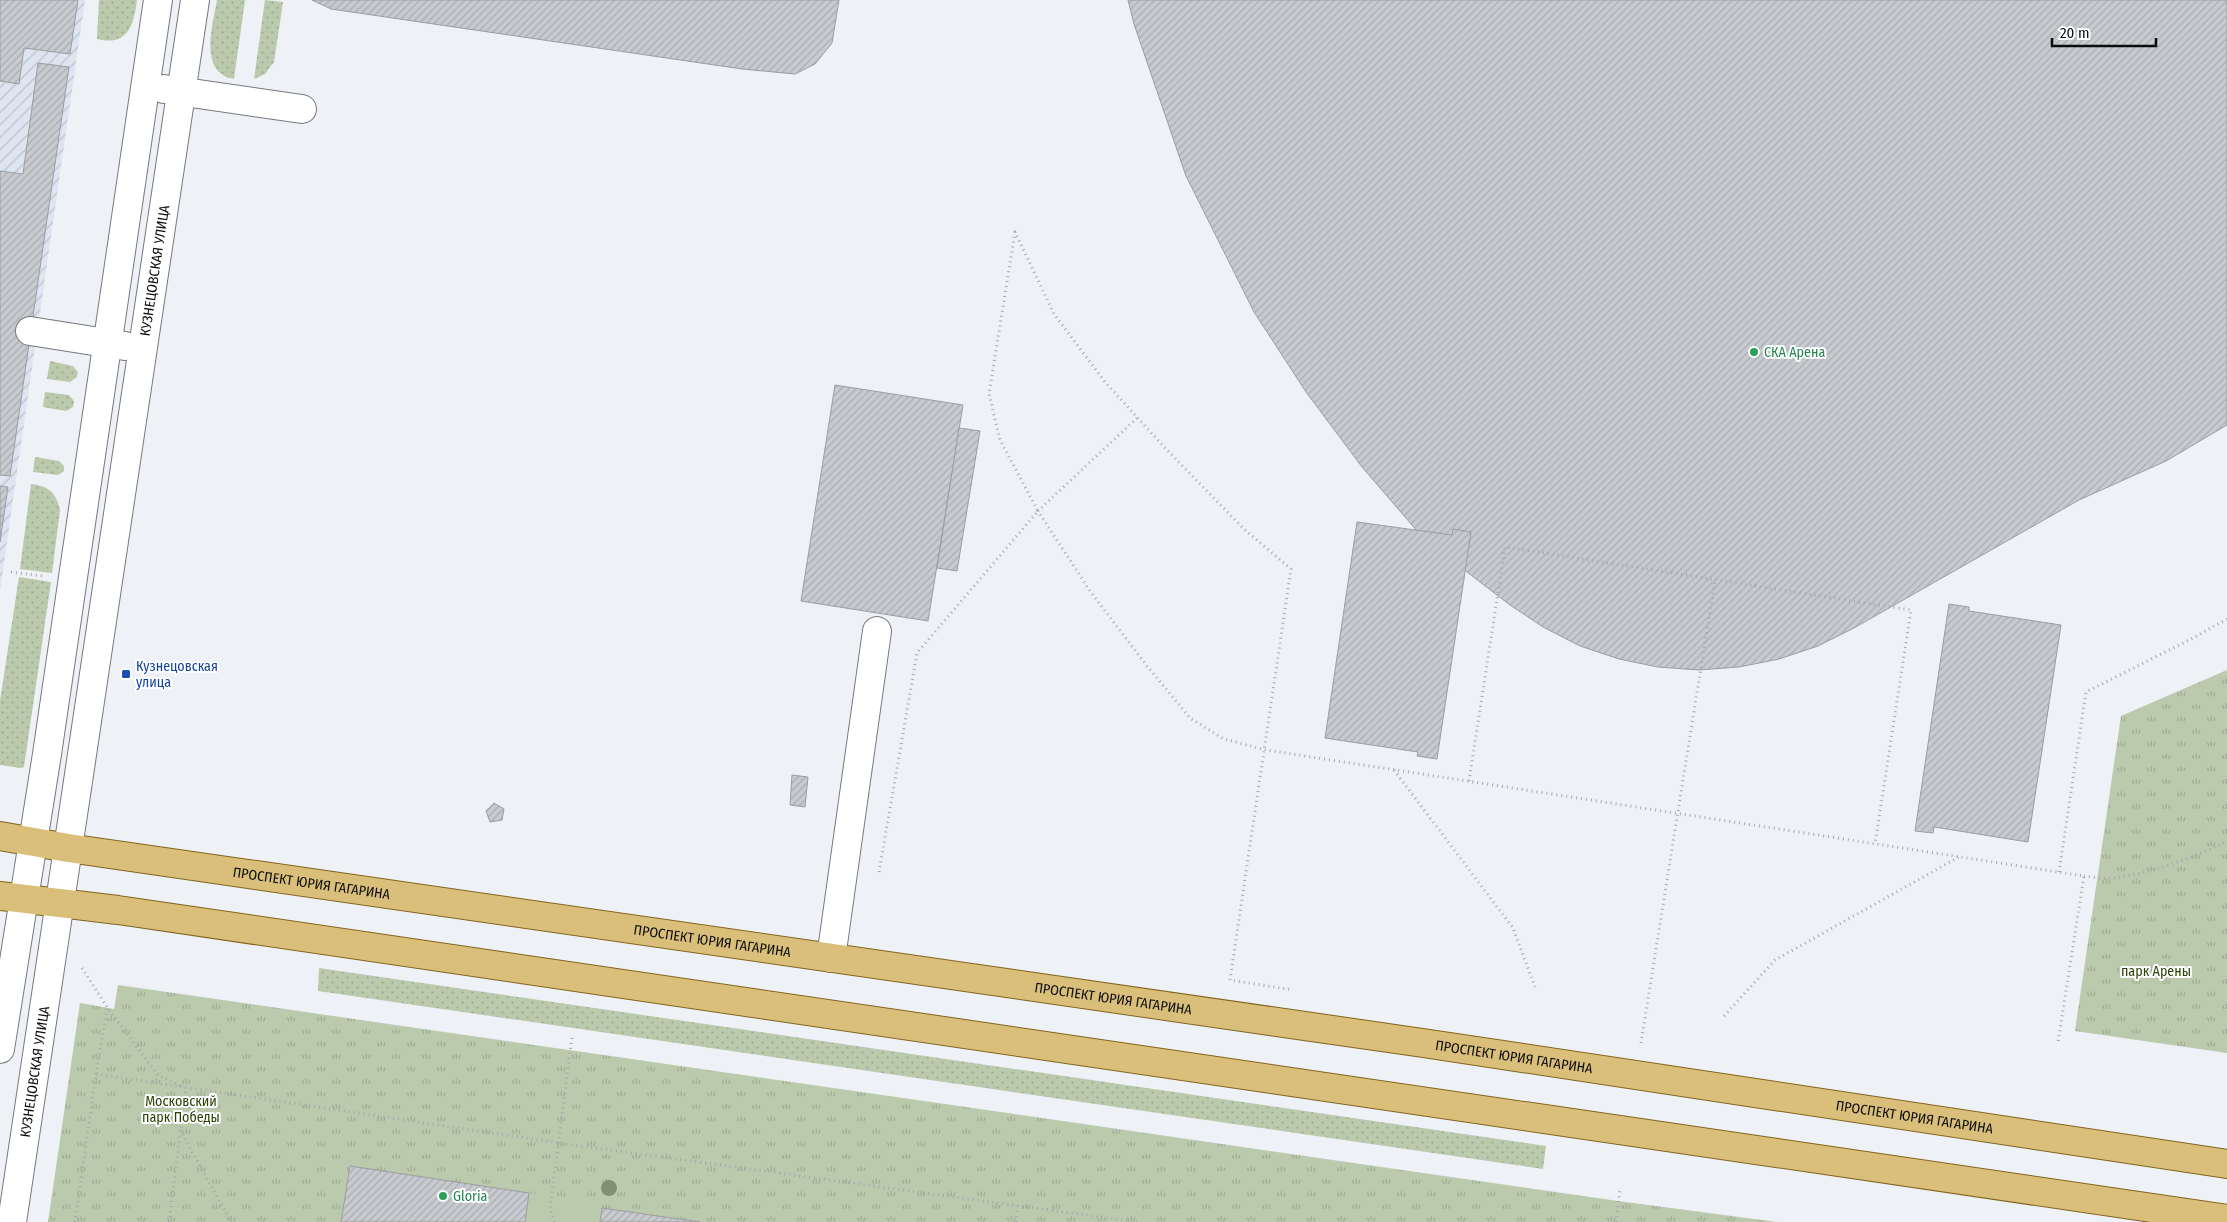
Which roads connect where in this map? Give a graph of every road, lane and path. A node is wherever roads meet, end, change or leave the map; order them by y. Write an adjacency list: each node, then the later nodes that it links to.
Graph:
1 (158, 0): 3 (street)
2 (195, 0): 4 (street, КУЗНЕЦОВСКАЯ УЛИЦА)
3 (145, 86): 4 (street); 7 (street)
4 (182, 91): 5 (street); 8 (street, КУЗНЕЦОВСКАЯ УЛИЦА)
5 (302, 110)
6 (30, 331): 7 (street)
7 (107, 343): 8 (street); 21 (street)
8 (144, 349): 24 (street, КУЗНЕЦОВСКАЯ УЛИЦА)
9 (1137, 418): 10 (path); 10 (path); 16 (path)
10 (1038, 511): 16 (path); 26 (path)
11 (11, 572): 12 (path)
12 (44, 576)
13 (1715, 580): 18 (path); 19 (path); 23 (path)
14 (2227, 618): 27 (path)
15 (877, 631): 31 (street)
16 (1266, 750): 17 (path); 34 (path)
17 (1394, 770): 18 (path); 33 (path)
18 (1469, 782): 19 (path)
19 (1678, 814): 23 (path); 40 (path)
20 (0, 836): 21 (main road, ПРОСПЕКТ ЮРИЯ ГАГАРИНА)
21 (33, 841): 24 (main road, ПРОСПЕКТ ЮРИЯ ГАГАРИНА); 29 (street)
22 (2227, 842): 28 (path)
23 (1875, 844): 25 (path)
24 (68, 848): 30 (street, КУЗНЕЦОВСКАЯ УЛИЦА); 31 (main road, ПРОСПЕКТ ЮРИЯ ГАГАРИНА)
25 (1959, 857): 27 (path); 36 (path)
26 (879, 872)
27 (2059, 872): 28 (path)
28 (2084, 876): 39 (path)
29 (12, 897): 30 (main road); 41 (street)
30 (59, 903): 50 (main road); 51 (street, КУЗНЕЦОВСКАЯ УЛИЦА)
31 (831, 958): 47 (main road, ПРОСПЕКТ ЮРИЯ ГАГАРИНА)
32 (79, 963): 35 (path)
33 (1535, 987)
34 (1299, 990)
35 (107, 1007): 43 (path); 44 (path)
36 (1724, 1016)
37 (572, 1037): 46 (path)
38 (1632, 1042): 40 (path)
39 (2058, 1042)
40 (1641, 1043): 42 (path)
41 (0, 1049)
42 (1640, 1049)
43 (96, 1074): 44 (path); 52 (path)
44 (186, 1088): 45 (path); 46 (path)
45 (180, 1129): 53 (path); 54 (path)
46 (559, 1143): 49 (path); 55 (path)
47 (2227, 1164)
48 (1620, 1190): 58 (path)
49 (1017, 1205): 56 (path); 57 (path)
50 (2227, 1219)
51 (12, 1222)
52 (75, 1222)
53 (168, 1222)
54 (231, 1222)
55 (554, 1222)
56 (1016, 1222)
57 (1137, 1222)
58 (1616, 1222)

